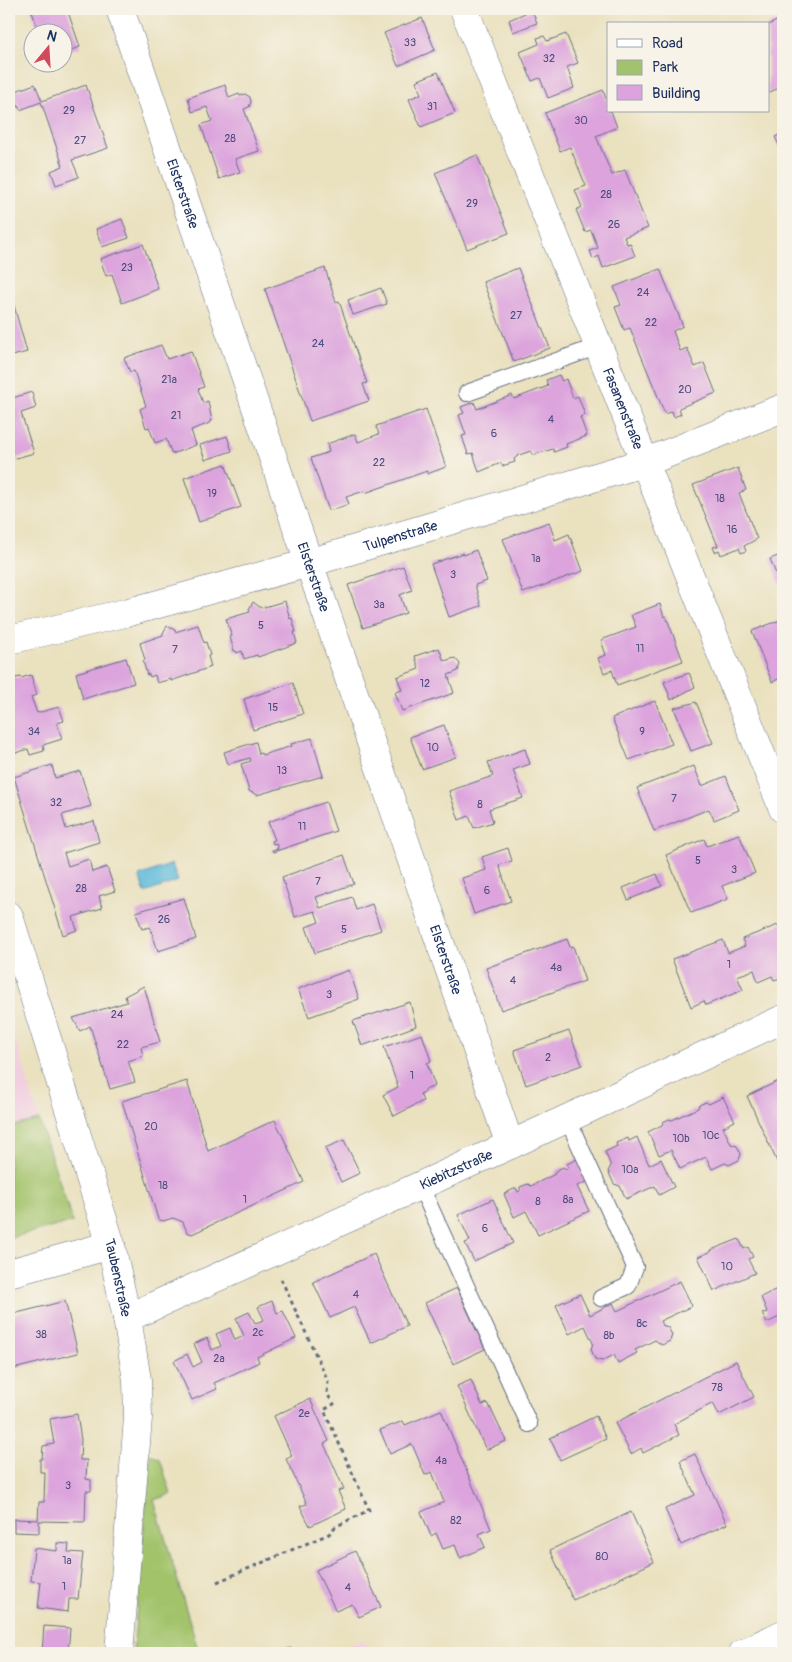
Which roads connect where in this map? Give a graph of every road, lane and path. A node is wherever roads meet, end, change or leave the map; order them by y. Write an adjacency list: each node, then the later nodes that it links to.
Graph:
1 (120, 9): 7 (street, Elsterstraße)
2 (464, 9): 3 (street, Fasanenstraße)
3 (599, 346): 4 (lane); 6 (street, Fasanenstraße)
4 (467, 392)
5 (783, 408): 6 (street, Tulpenstraße)
6 (646, 462): 7 (street, Tulpenstraße); 9 (street, Fasanenstraße)
7 (309, 563): 8 (street, Tulpenstraße); 13 (street, Elsterstraße)
8 (9, 640)
9 (783, 809)
10 (9, 916): 15 (street, Taubenstraße)
11 (783, 1018): 12 (street, Kiebitzstraße)
12 (567, 1118): 13 (street, Kiebitzstraße); 18 (lane)
13 (510, 1145): 14 (street, Kiebitzstraße)
14 (420, 1185): 16 (street, Kiebitzstraße); 20 (lane)
15 (111, 1245): 17 (street); 19 (street, Taubenstraße)
16 (269, 1253): 19 (street, Kiebitzstraße); 21 (path)
17 (9, 1273)
18 (601, 1298)
19 (127, 1318): 23 (street, Taubenstraße)
20 (529, 1424)
21 (217, 1582)
22 (783, 1634): 24 (street)
23 (119, 1653)
24 (743, 1653)

